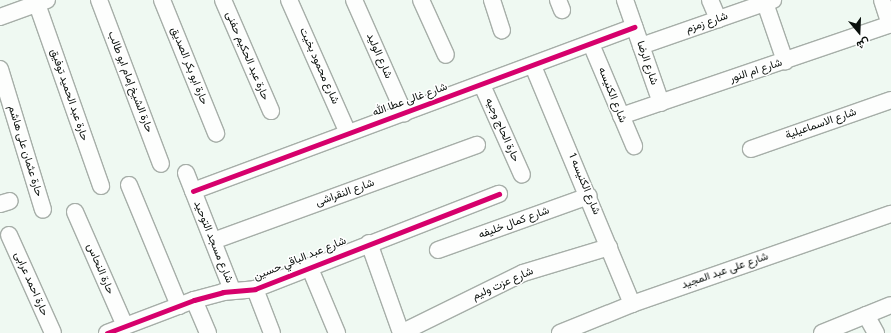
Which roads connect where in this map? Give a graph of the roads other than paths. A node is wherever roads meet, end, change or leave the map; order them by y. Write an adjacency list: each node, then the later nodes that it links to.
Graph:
1 (99, 0): 35 (street, حارة الشيخ إمام ابو طالب)
2 (162, 0): 30 (street, حارة ابو بكر الصديق)
3 (223, 0): 27 (street, حارة عبد الحكيم حفنى)
4 (289, 0): 31 (street, شارع محمود بخيت)
5 (354, 0): 28 (street, شارع الوليد)
6 (421, 0): 20 (street)
7 (492, 0): 17 (street)
8 (625, 0): 16 (street, شارع الرضا)
9 (710, 0): 14 (street)
10 (882, 0): 15 (street)
11 (768, 1): 14 (street, شارع زمزم); 21 (street)
12 (42, 2): 13 (street); 39 (street, حارة عبد الحميد توفيق)
13 (0, 17)
14 (718, 19): 19 (street, شارع زمزم)
15 (890, 25): 21 (street, شارع ام النور)
16 (634, 27): 18 (street, شارع غالى عطا الله); 19 (street, شارع الرضا)
17 (502, 30)
18 (591, 44): 22 (street, شارع غالى عطا الله); 29 (street, شارع الكنيسه)
19 (641, 46): 26 (street, شارع الرضا)
20 (446, 55)
21 (785, 61): 26 (street, شارع ام النور)
22 (533, 66): 24 (street, شارع غالى عطا الله); 42 (street, شارع الكنيسه 1)
23 (0, 69): 43 (street, حارة عثمان على هاشم)
24 (482, 85): 28 (street, شارع غالى عطا الله); 37 (street, حارة الحاج وجيه)
25 (891, 100): 34 (street, شارع الاسماعيلية)
26 (661, 103): 29 (street, شارع ام النور)
27 (271, 111)
28 (404, 113): 31 (street, شارع غالى عطا الله)
29 (621, 116): 33 (street, شارع الكنيسه)
30 (216, 133)
31 (348, 133): 40 (street, شارع غالى عطا الله)
32 (477, 146): 47 (street, شارع النقراشى)
33 (634, 146)
34 (751, 149)
35 (161, 164)
36 (186, 172): 40 (street, شارع مسجد التوحيد)
37 (522, 175)
38 (130, 185): 57 (street)
39 (101, 186)
40 (193, 191): 47 (street, شارع مسجد التوحيد)
41 (499, 194): 48 (street, شارع عبد الباقي حسين)
42 (589, 196): 49 (street, شارع الكنيسه 1); 50 (street, شارع كمال خليفه)
43 (43, 210)
44 (76, 212): 59 (street, حارة النحاس)
45 (891, 214): 55 (street, شارع على عبد المجيد)
46 (9, 235): 60 (street, حارة احمد عرابى)
47 (213, 241): 53 (street, شارع مسجد التوحيد)
48 (369, 243): 51 (street, شارع عبد الباقي حسين); 65 (street)
49 (609, 247): 55 (street, شارع الكنيسه 1); 65 (street, شارع عزت وليم)
50 (438, 250)
51 (310, 266): 52 (street, شارع عبد الباقي حسين); 64 (street)
52 (255, 289): 53 (street, شارع عبد الباقي حسين); 63 (street)
53 (232, 290): 54 (street, شارع عبد الباقي حسين)
54 (194, 300): 57 (street, شارع عبد الباقي حسين); 62 (street)
55 (632, 304): 66 (street, شارع على عبد المجيد)
56 (891, 305): 58 (street)
57 (179, 306): 59 (street, شارع عبد الباقي حسين)
58 (866, 315): 67 (street); 68 (street)
59 (133, 327): 61 (street, شارع عبد الباقي حسين)
60 (53, 333)
61 (107, 333)
62 (208, 333)
63 (272, 333)
64 (337, 333)
65 (401, 333)
66 (562, 333)
67 (822, 333)
68 (876, 333)

